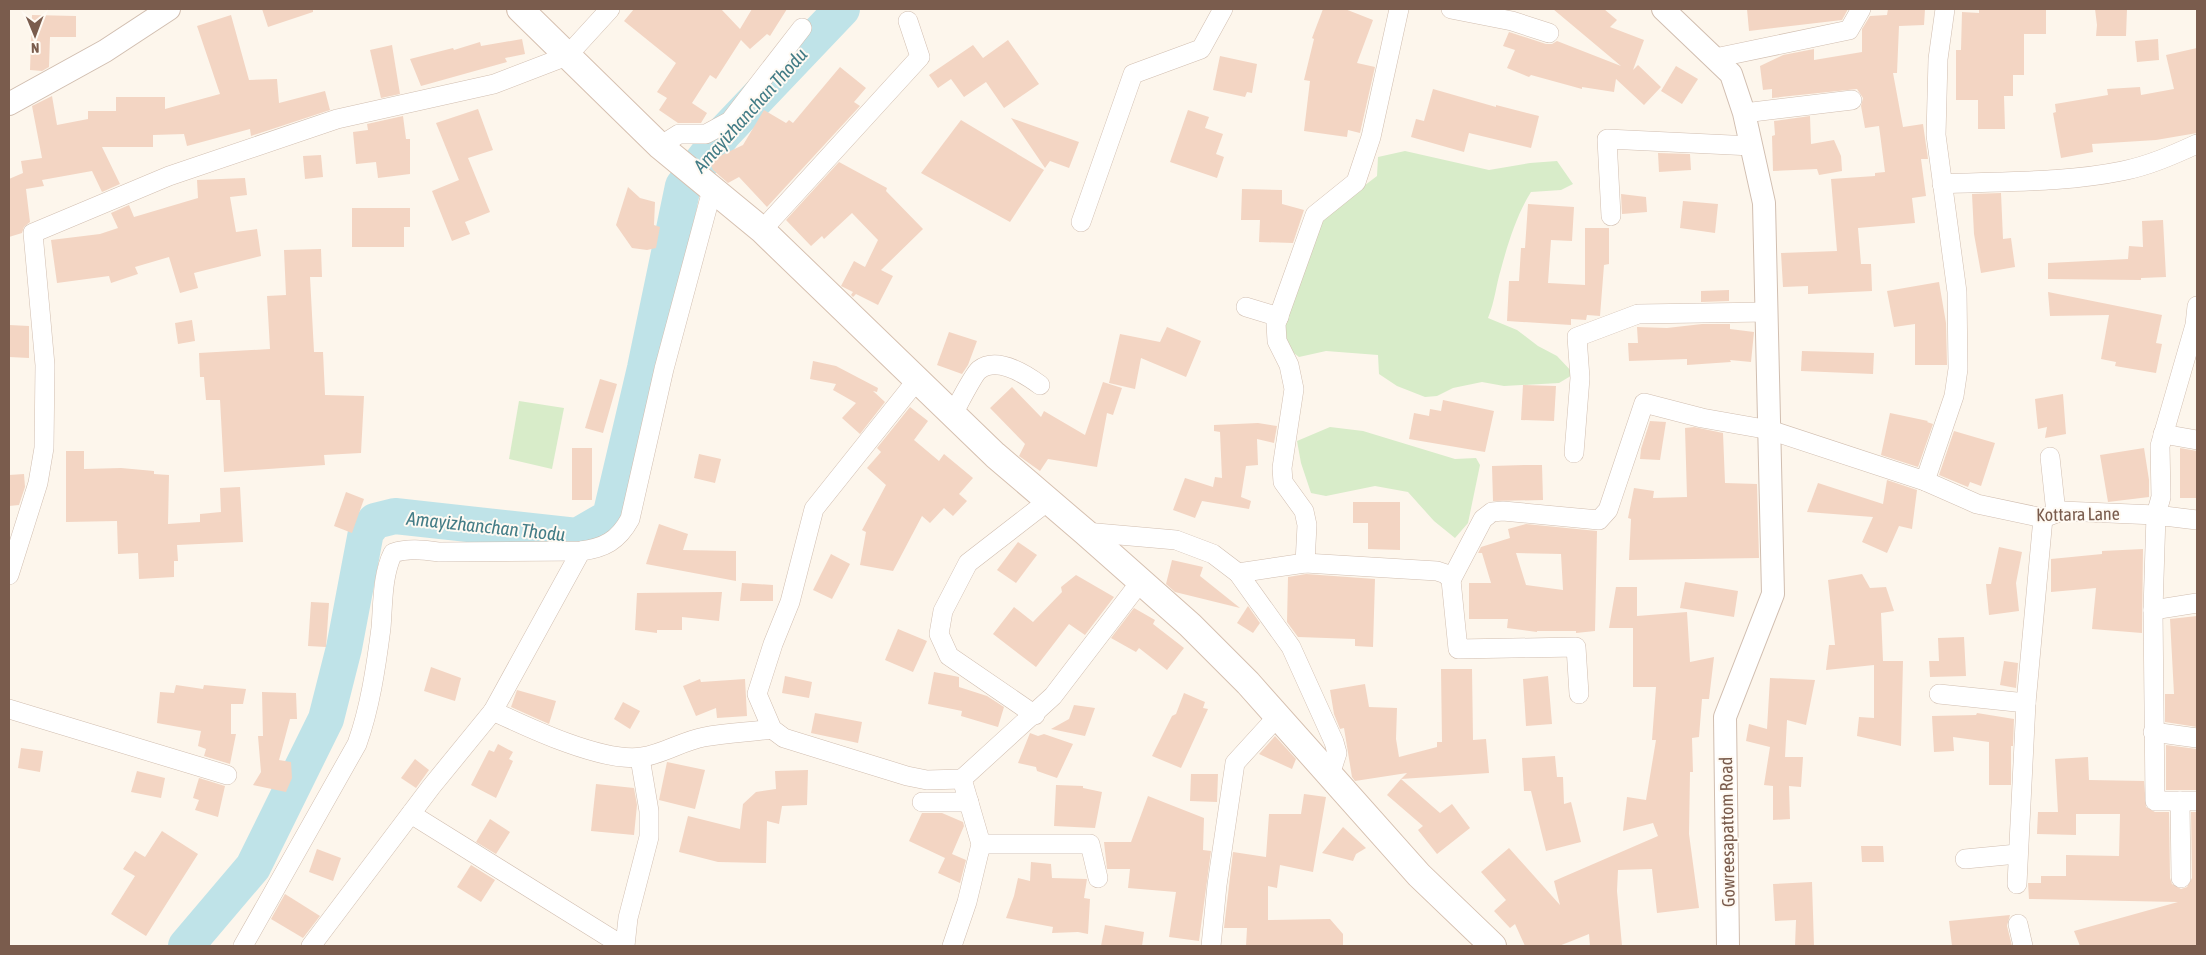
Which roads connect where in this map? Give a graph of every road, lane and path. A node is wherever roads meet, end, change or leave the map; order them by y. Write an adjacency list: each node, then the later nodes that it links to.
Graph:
1 (169, 9): 16 (street)
2 (520, 9): 13 (main road)
3 (610, 9): 13 (street)
4 (1223, 9): 24 (street)
5 (1399, 9): 29 (street)
6 (1451, 9): 12 (street)
7 (1663, 9): 14 (street)
8 (1861, 9): 14 (street)
9 (1945, 9): 21 (street)
10 (908, 21): 25 (street)
11 (802, 28): 19 (street)
12 (1549, 33)
13 (566, 56): 19 (main road); 47 (street)
14 (1715, 58): 17 (street)
15 (1852, 100): 17 (street)
16 (9, 104)
17 (1744, 113): 20 (street)
18 (2197, 144): 21 (street)
19 (660, 146): 22 (main road)
20 (1752, 146): 23 (street); 28 (street)
21 (1942, 184): 38 (street)
22 (708, 187): 25 (main road); 44 (street)
23 (1610, 216)
24 (1081, 222)
25 (762, 230): 30 (main road)
26 (2197, 306): 34 (street)
27 (1246, 307): 29 (street)
28 (1767, 312): 33 (street); 36 (street)
29 (1279, 317): 45 (street)
30 (917, 380): 32 (main road); 59 (street)
31 (1040, 384): 32 (street)
32 (952, 414): 39 (main road)
33 (1770, 430): 38 (street, Kottara Lane); 48 (street, Kottara Lane); 83 (street, Gowreesapattom Road)
34 (2163, 434): 35 (street); 41 (street)
35 (2197, 440)
36 (1574, 453)
37 (2050, 457): 40 (street)
38 (1925, 481): 40 (street, Kottara Lane)
39 (1048, 501): 43 (main road); 57 (street)
40 (2050, 515): 41 (street, Kottara Lane); 54 (street)
41 (2156, 515): 42 (street, Kottara Lane); 51 (street)
42 (2197, 520)
43 (1086, 532): 46 (street); 49 (main road)
44 (580, 551): 56 (street); 77 (street)
45 (1305, 562): 46 (street); 48 (street)
46 (1238, 573): 63 (street)
47 (9, 575)
48 (1451, 580): 52 (street)
49 (1141, 581): 57 (street); 58 (main road)
50 (2197, 603): 51 (street)
51 (2153, 610): 60 (street)
52 (1579, 694)
53 (1939, 694): 54 (street)
54 (2026, 703): 71 (street)
55 (9, 709): 64 (street)
56 (493, 711): 62 (street); 69 (street)
57 (1035, 715): 65 (street)
58 (1277, 717): 63 (main road); 81 (street)
59 (772, 729): 62 (street); 65 (street)
60 (2153, 732): 61 (street); 66 (street)
61 (2197, 738)
62 (640, 758): 79 (street)
63 (1330, 774): 82 (main road)
64 (227, 775)
65 (962, 779): 68 (street)
66 (2189, 801): 74 (street)
67 (922, 802): 68 (street)
68 (969, 802): 70 (street)
69 (411, 814): 78 (street); 79 (street)
70 (981, 844): 73 (street); 80 (street)
71 (2017, 854): 72 (street); 75 (street)
72 (1966, 859)
73 (1098, 878)
74 (2181, 878)
75 (2017, 884)
76 (2018, 924): 84 (street)
77 (243, 946)
78 (311, 946)
79 (624, 946)
80 (952, 946)
81 (1211, 946)
82 (1493, 946)
83 (1728, 946)
84 (2023, 946)

